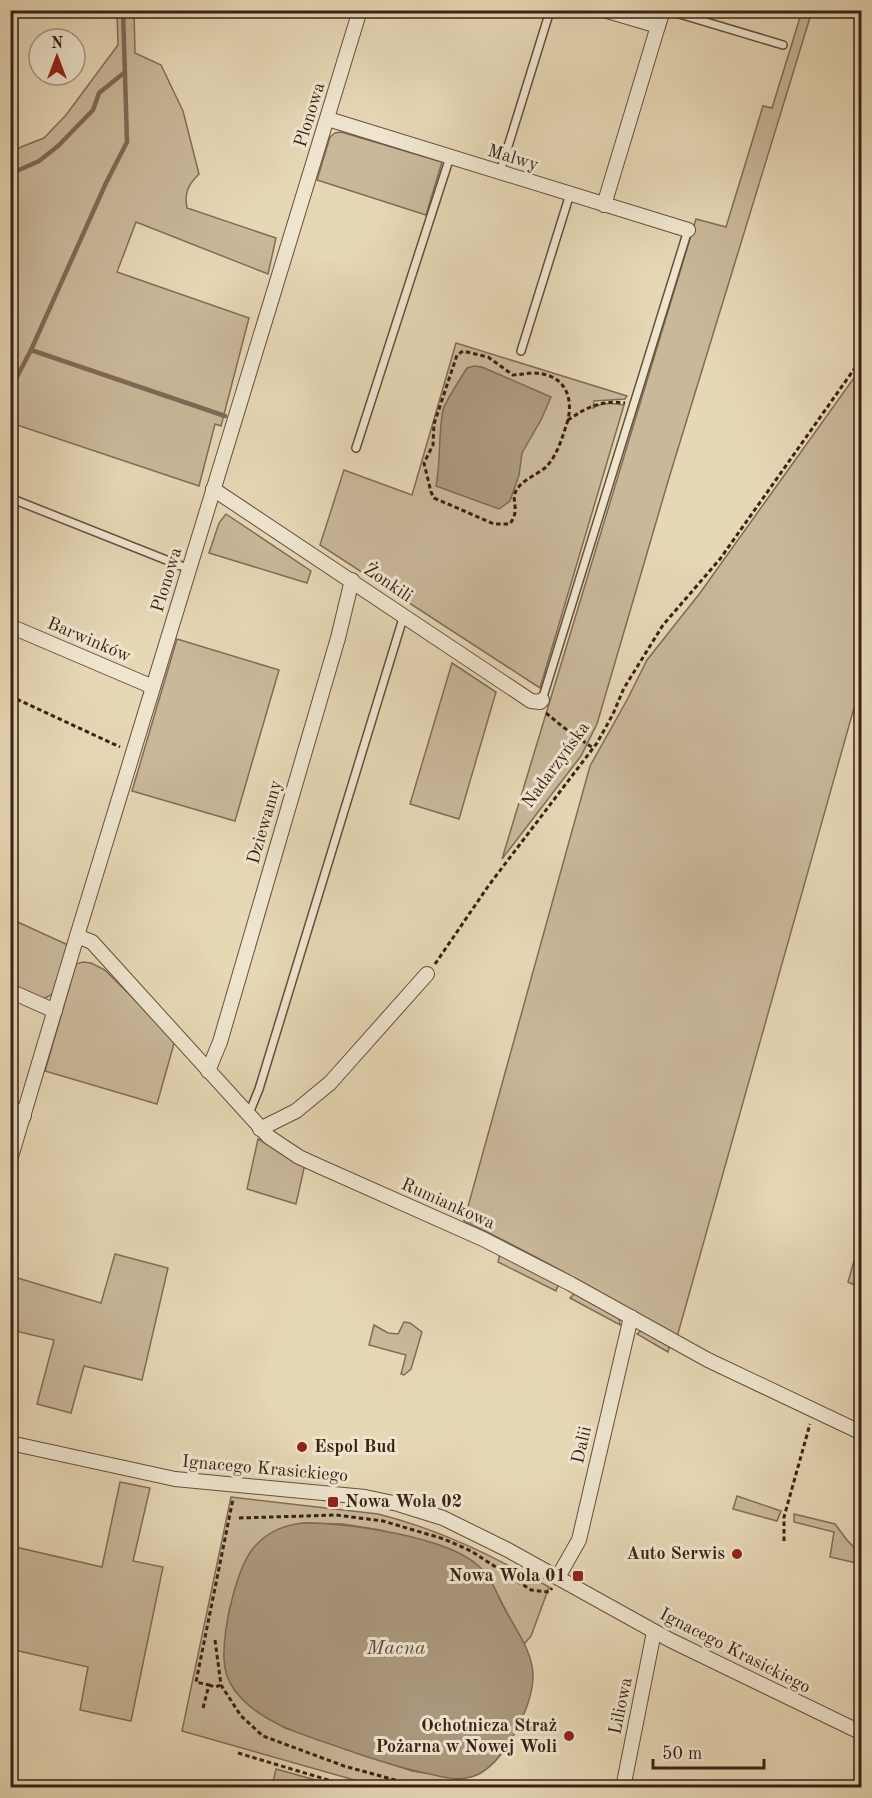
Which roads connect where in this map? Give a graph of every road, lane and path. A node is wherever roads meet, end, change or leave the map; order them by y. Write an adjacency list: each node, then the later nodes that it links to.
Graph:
1 (360, 10): 7 (street, Plonowa)
2 (604, 10): 5 (street)
3 (665, 10): 5 (street); 6 (lane)
4 (549, 14): 9 (lane)
5 (658, 26): 11 (street)
6 (783, 45)
7 (328, 119): 8 (street, Malwy); 18 (street, Plonowa)
8 (450, 157): 9 (street, Malwy); 17 (lane)
9 (499, 173): 10 (street, Malwy)
10 (570, 194): 11 (street, Malwy); 13 (lane)
11 (604, 205): 12 (street, Malwy)
12 (688, 230): 15 (lane)
13 (521, 351)
14 (861, 358): 27 (path, Nadarzyńska)
15 (634, 404): 16 (path); 26 (lane)
16 (568, 420): 16 (path)
17 (356, 448)
18 (213, 489): 20 (street, Plonowa); 21 (street, Żonkili)
19 (10, 498): 20 (lane)
20 (189, 569): 24 (street, Plonowa)
21 (352, 580): 22 (street, Żonkili); 33 (street, Dziewanny)
22 (404, 615): 26 (street, Żonkili); 36 (lane)
23 (10, 626): 24 (street, Barwinków)
24 (153, 687): 28 (street, Plonowa)
25 (10, 696): 28 (path)
26 (539, 701): 27 (path)
27 (593, 748): 30 (path, Nadarzyńska)
28 (134, 753): 29 (street, Plonowa)
29 (77, 936): 32 (street, Plonowa); 33 (street, Rumiankowa)
30 (427, 974): 37 (street)
31 (10, 991): 32 (street)
32 (55, 1011): 35 (street, Plonowa)
33 (208, 1071): 36 (street, Rumiankowa)
34 (10, 1106): 35 (street)
35 (24, 1116): 38 (street, Plonowa)
36 (248, 1116): 37 (street, Rumiankowa)
37 (260, 1129): 39 (street, Rumiankowa)
38 (10, 1160)
39 (631, 1317): 40 (street, Rumiankowa); 46 (street, Dalii)
40 (813, 1410): 41 (street, Rumiankowa); 45 (path)
41 (861, 1433)
42 (10, 1443): 46 (street, Ignacego Krasickiego)
43 (234, 1494): 49 (path)
44 (239, 1518): 46 (path)
45 (784, 1541)
46 (555, 1582): 47 (street, Ignacego Krasickiego)
47 (654, 1632): 52 (street, Ignacego Krasickiego); 56 (street, Liliowa)
48 (215, 1640): 50 (path)
49 (209, 1685): 50 (path); 51 (path)
50 (221, 1685): 55 (path)
51 (203, 1708)
52 (861, 1733)
53 (238, 1754): 54 (path)
54 (355, 1788)
55 (424, 1788)
56 (623, 1788)

